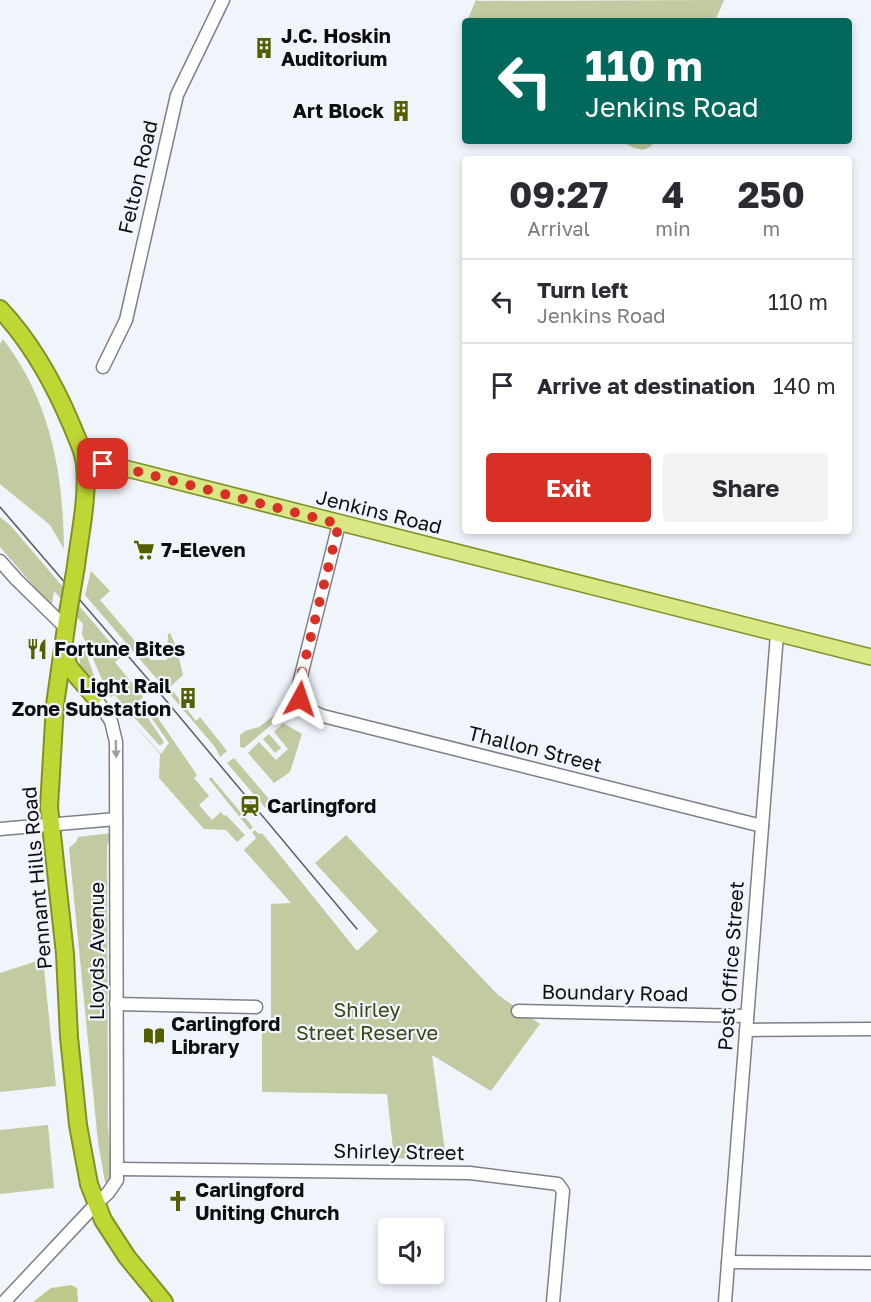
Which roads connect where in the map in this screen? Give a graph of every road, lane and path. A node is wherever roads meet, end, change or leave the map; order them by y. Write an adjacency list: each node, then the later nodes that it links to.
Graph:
1 (223, 0): 3 (street, Felton Road)
2 (0, 309): 4 (highway, Pennant Hills Road)
3 (103, 367)
4 (85, 462): 5 (main road, Jenkins Road); 7 (highway, Pennant Hills Road, bridge)
5 (339, 524): 8 (main road, Jenkins Road); 14 (street, Thallon Street)
6 (0, 561): 7 (street)
7 (67, 620): 9 (highway, Pennant Hills Road)
8 (777, 634): 10 (main road, Jenkins Road); 14 (street, Post Office Street)
9 (63, 647): 11 (highway); 13 (highway, Pennant Hills Road)
10 (871, 657)
11 (94, 696): 12 (street, Lloyds Avenue, one-way to 12)
12 (116, 819): 13 (street); 16 (street, Lloyds Avenue)
13 (51, 824): 15 (street); 23 (highway, Pennant Hills Road)
14 (762, 826): 19 (street, Post Office Street)
15 (0, 829)
16 (116, 1005): 17 (street); 22 (street, Lloyds Avenue)
17 (256, 1007)
18 (518, 1011): 19 (street, Boundary Road)
19 (747, 1016): 21 (street, Post Office Street)
20 (871, 1029): 21 (street)
21 (746, 1030): 24 (street, Post Office Street)
22 (117, 1169): 23 (street, Lloyds Avenue); 28 (street, Shirley Street)
23 (96, 1204): 26 (street, Lloyds Avenue); 27 (highway, Pennant Hills Road)
24 (728, 1262): 25 (street); 29 (street, Post Office Street)
25 (871, 1263)
26 (4, 1302)
27 (164, 1302)
28 (553, 1302)
29 (725, 1302)

